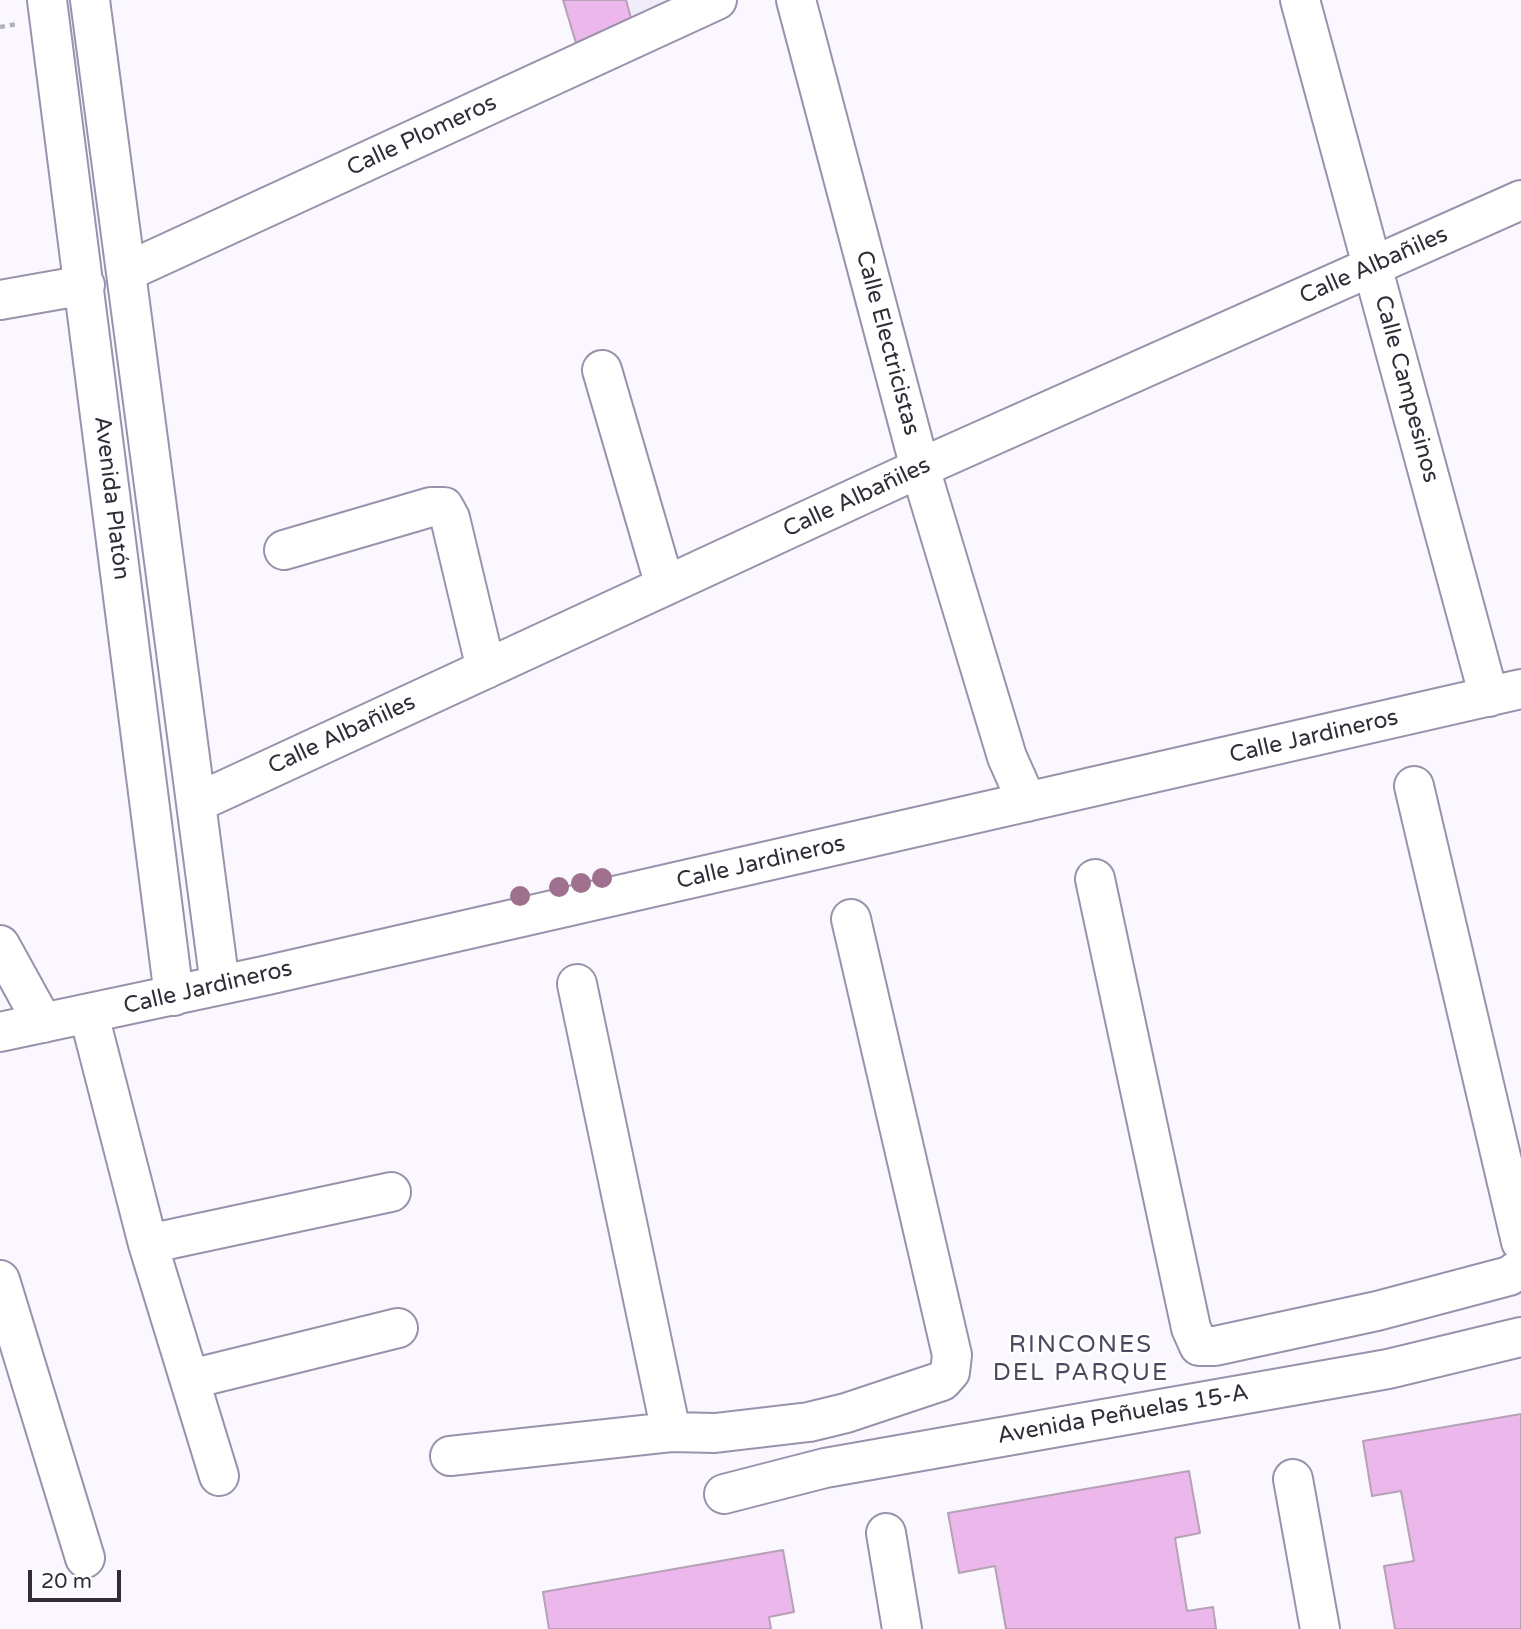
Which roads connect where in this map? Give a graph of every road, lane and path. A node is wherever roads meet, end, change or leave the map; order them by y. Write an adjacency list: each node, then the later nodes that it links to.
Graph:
1 (47, 0): 9 (street, Avenida Platón)
2 (90, 0): 8 (street, Avenida Platón)
3 (717, 0): 8 (street, Calle Plomeros)
4 (796, 0): 12 (street, Calle Electricistas)
5 (1300, 0): 7 (street, Calle Campesinos)
6 (1521, 200): 7 (street, Calle Albañiles)
7 (1373, 267): 12 (street, Calle Albañiles); 16 (street, Calle Campesinos)
8 (126, 272): 19 (street, Avenida Platón)
9 (85, 285): 10 (street); 25 (street, Avenida Platón)
10 (0, 300)
11 (602, 370): 14 (street)
12 (920, 468): 14 (street, Calle Albañiles); 18 (street, Calle Electricistas)
13 (284, 550): 15 (street)
14 (664, 586): 15 (street, Calle Albañiles)
15 (486, 669): 19 (street, Calle Albañiles)
16 (1505, 693): 18 (street, Calle Jardineros)
17 (1414, 786): 30 (street)
18 (1027, 802): 24 (street, Calle Jardineros)
19 (196, 803): 24 (street, Avenida Platón)
20 (1095, 879): 35 (street)
21 (851, 919): 41 (street)
22 (0, 945): 27 (street)
23 (577, 984): 43 (street)
24 (220, 985): 25 (street, Calle Jardineros)
25 (174, 996): 26 (street, Calle Jardineros)
26 (89, 1015): 27 (street, Calle Jardineros); 31 (street)
27 (43, 1023): 28 (street, Calle Jardineros)
28 (0, 1032)
29 (391, 1192): 31 (street)
30 (1521, 1242)
31 (148, 1244): 40 (street)
32 (1521, 1268): 34 (street)
33 (0, 1280): 50 (street)
34 (1377, 1311): 35 (street); 38 (street)
35 (1337, 1319): 39 (street)
36 (398, 1328): 40 (street)
37 (1521, 1337): 38 (street, Avenida Peñuelas 15-A)
38 (1388, 1369): 39 (street, Avenida Peñuelas 15-A)
39 (1351, 1375): 45 (street, Avenida Peñuelas 15-A)
40 (191, 1379): 46 (street)
41 (846, 1413): 42 (street); 45 (street)
42 (809, 1422): 43 (street); 45 (street)
43 (671, 1432): 44 (street)
44 (450, 1456)
45 (841, 1465): 48 (street, Avenida Peñuelas 15-A)
46 (219, 1476)
47 (1293, 1479): 52 (street)
48 (724, 1494)
49 (886, 1533): 51 (street)
50 (85, 1558)
51 (902, 1629)
52 (1320, 1629)

